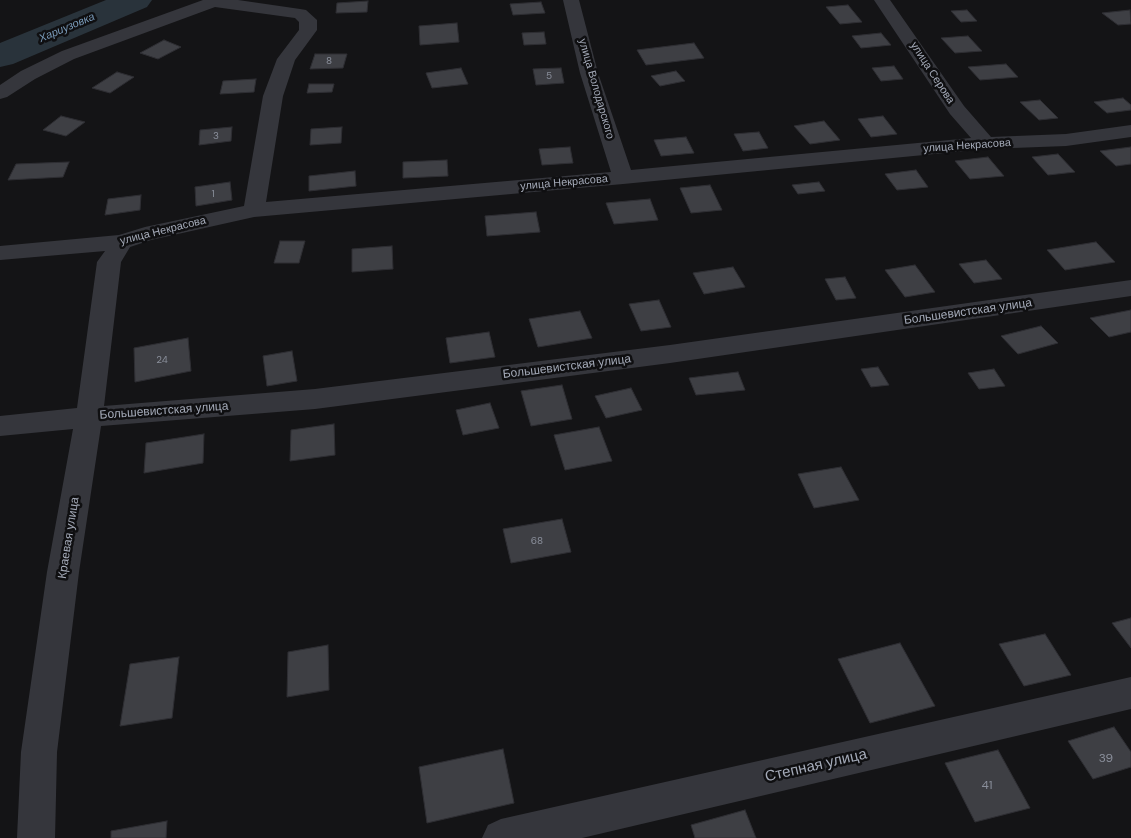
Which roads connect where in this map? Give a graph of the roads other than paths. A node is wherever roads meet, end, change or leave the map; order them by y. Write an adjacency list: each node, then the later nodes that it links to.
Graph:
1 (571, 0): 7 (street, улица Володарского)
2 (882, 0): 6 (street, улица Серова)
3 (217, 1): 4 (street); 8 (street)
4 (0, 93)
5 (1131, 131): 6 (street, улица Некрасова)
6 (986, 143): 7 (street, улица Некрасова)
7 (623, 178): 8 (street, улица Некрасова)
8 (254, 210): 9 (street, улица Некрасова)
9 (122, 242): 10 (street, улица Некрасова); 12 (street, Краевая улица)
10 (0, 253)
11 (1131, 288): 12 (street, Большевистская улица)
12 (89, 417): 13 (street, Большевистская улица); 15 (street, Краевая улица)
13 (0, 426)
14 (1131, 694): 16 (street, Степная улица)
15 (36, 838)
16 (501, 838)

